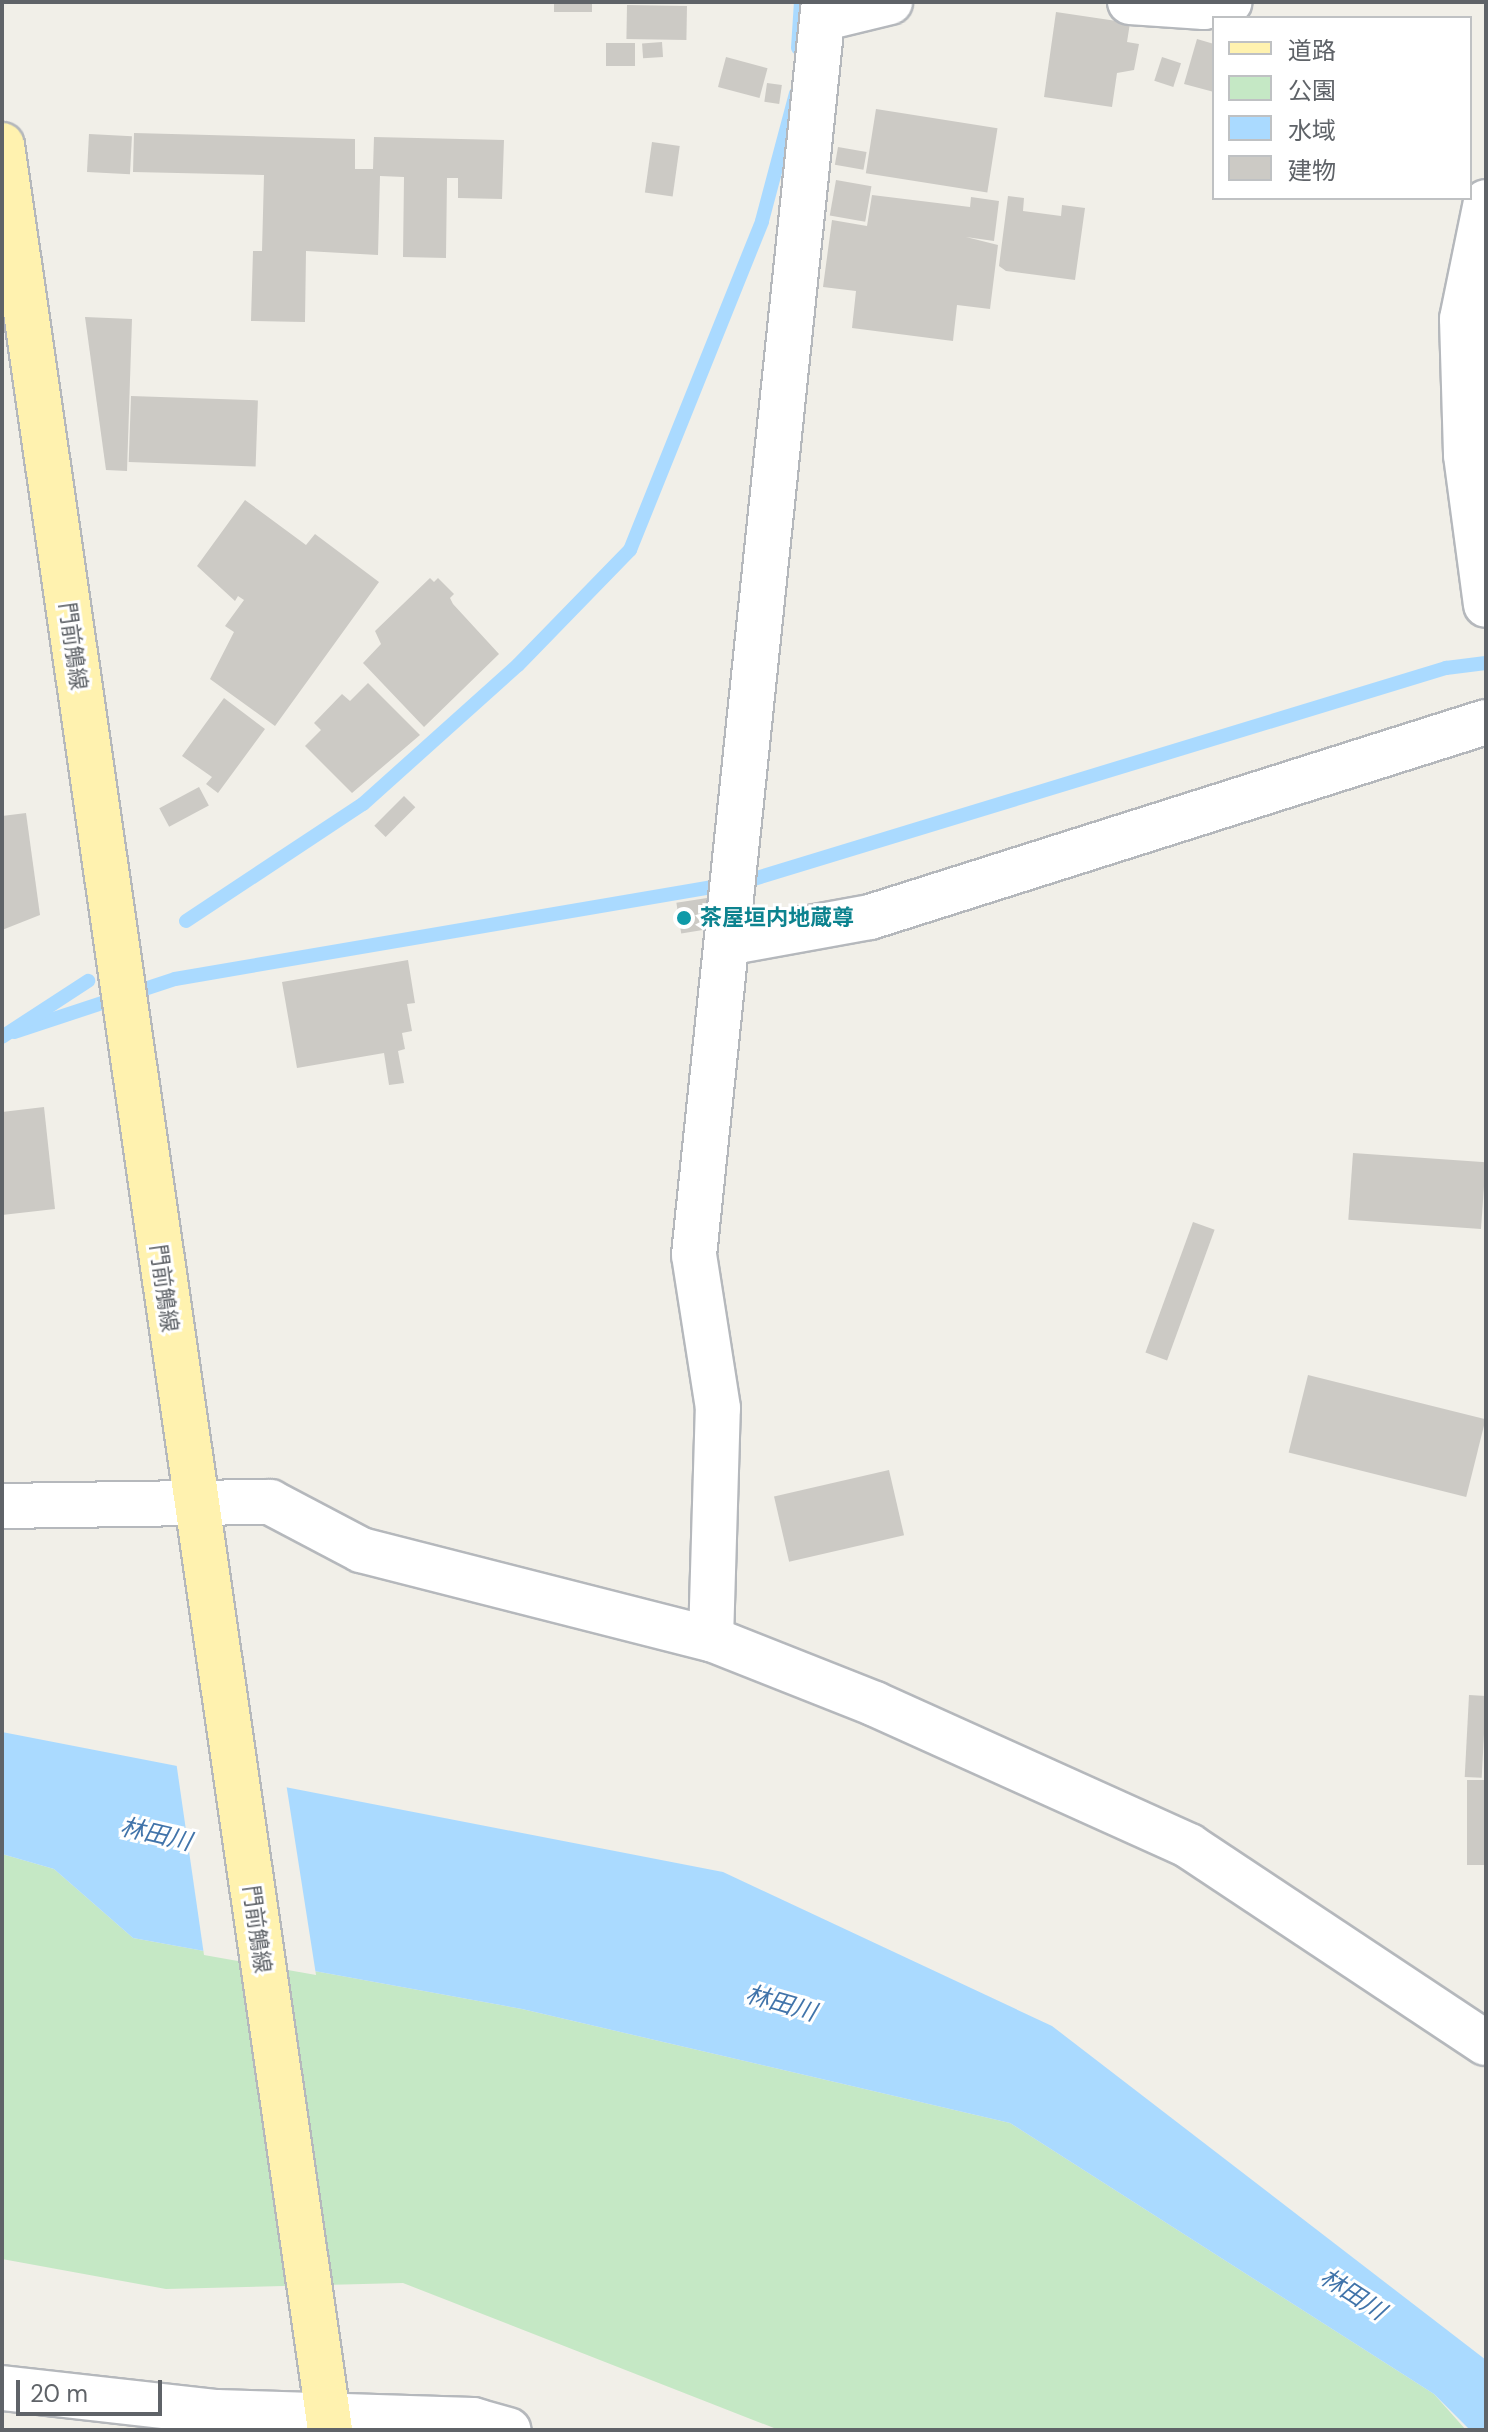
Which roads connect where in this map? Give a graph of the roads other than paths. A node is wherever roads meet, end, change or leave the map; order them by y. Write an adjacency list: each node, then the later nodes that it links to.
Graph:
1 (890, 2): 4 (street)
2 (1130, 2): 3 (street)
3 (1230, 2)
4 (824, 10): 9 (street)
5 (2, 145): 11 (main road, 門前鵤線)
6 (1486, 202): 7 (street)
7 (1486, 605)
8 (1486, 722): 9 (street)
9 (727, 943): 12 (street)
10 (2, 1506): 11 (street)
11 (196, 1516): 12 (street); 15 (main road, 門前鵤線)
12 (711, 1639): 13 (street)
13 (1486, 2043)
14 (2, 2388): 15 (street)
15 (327, 2408): 16 (street)
16 (509, 2430)

